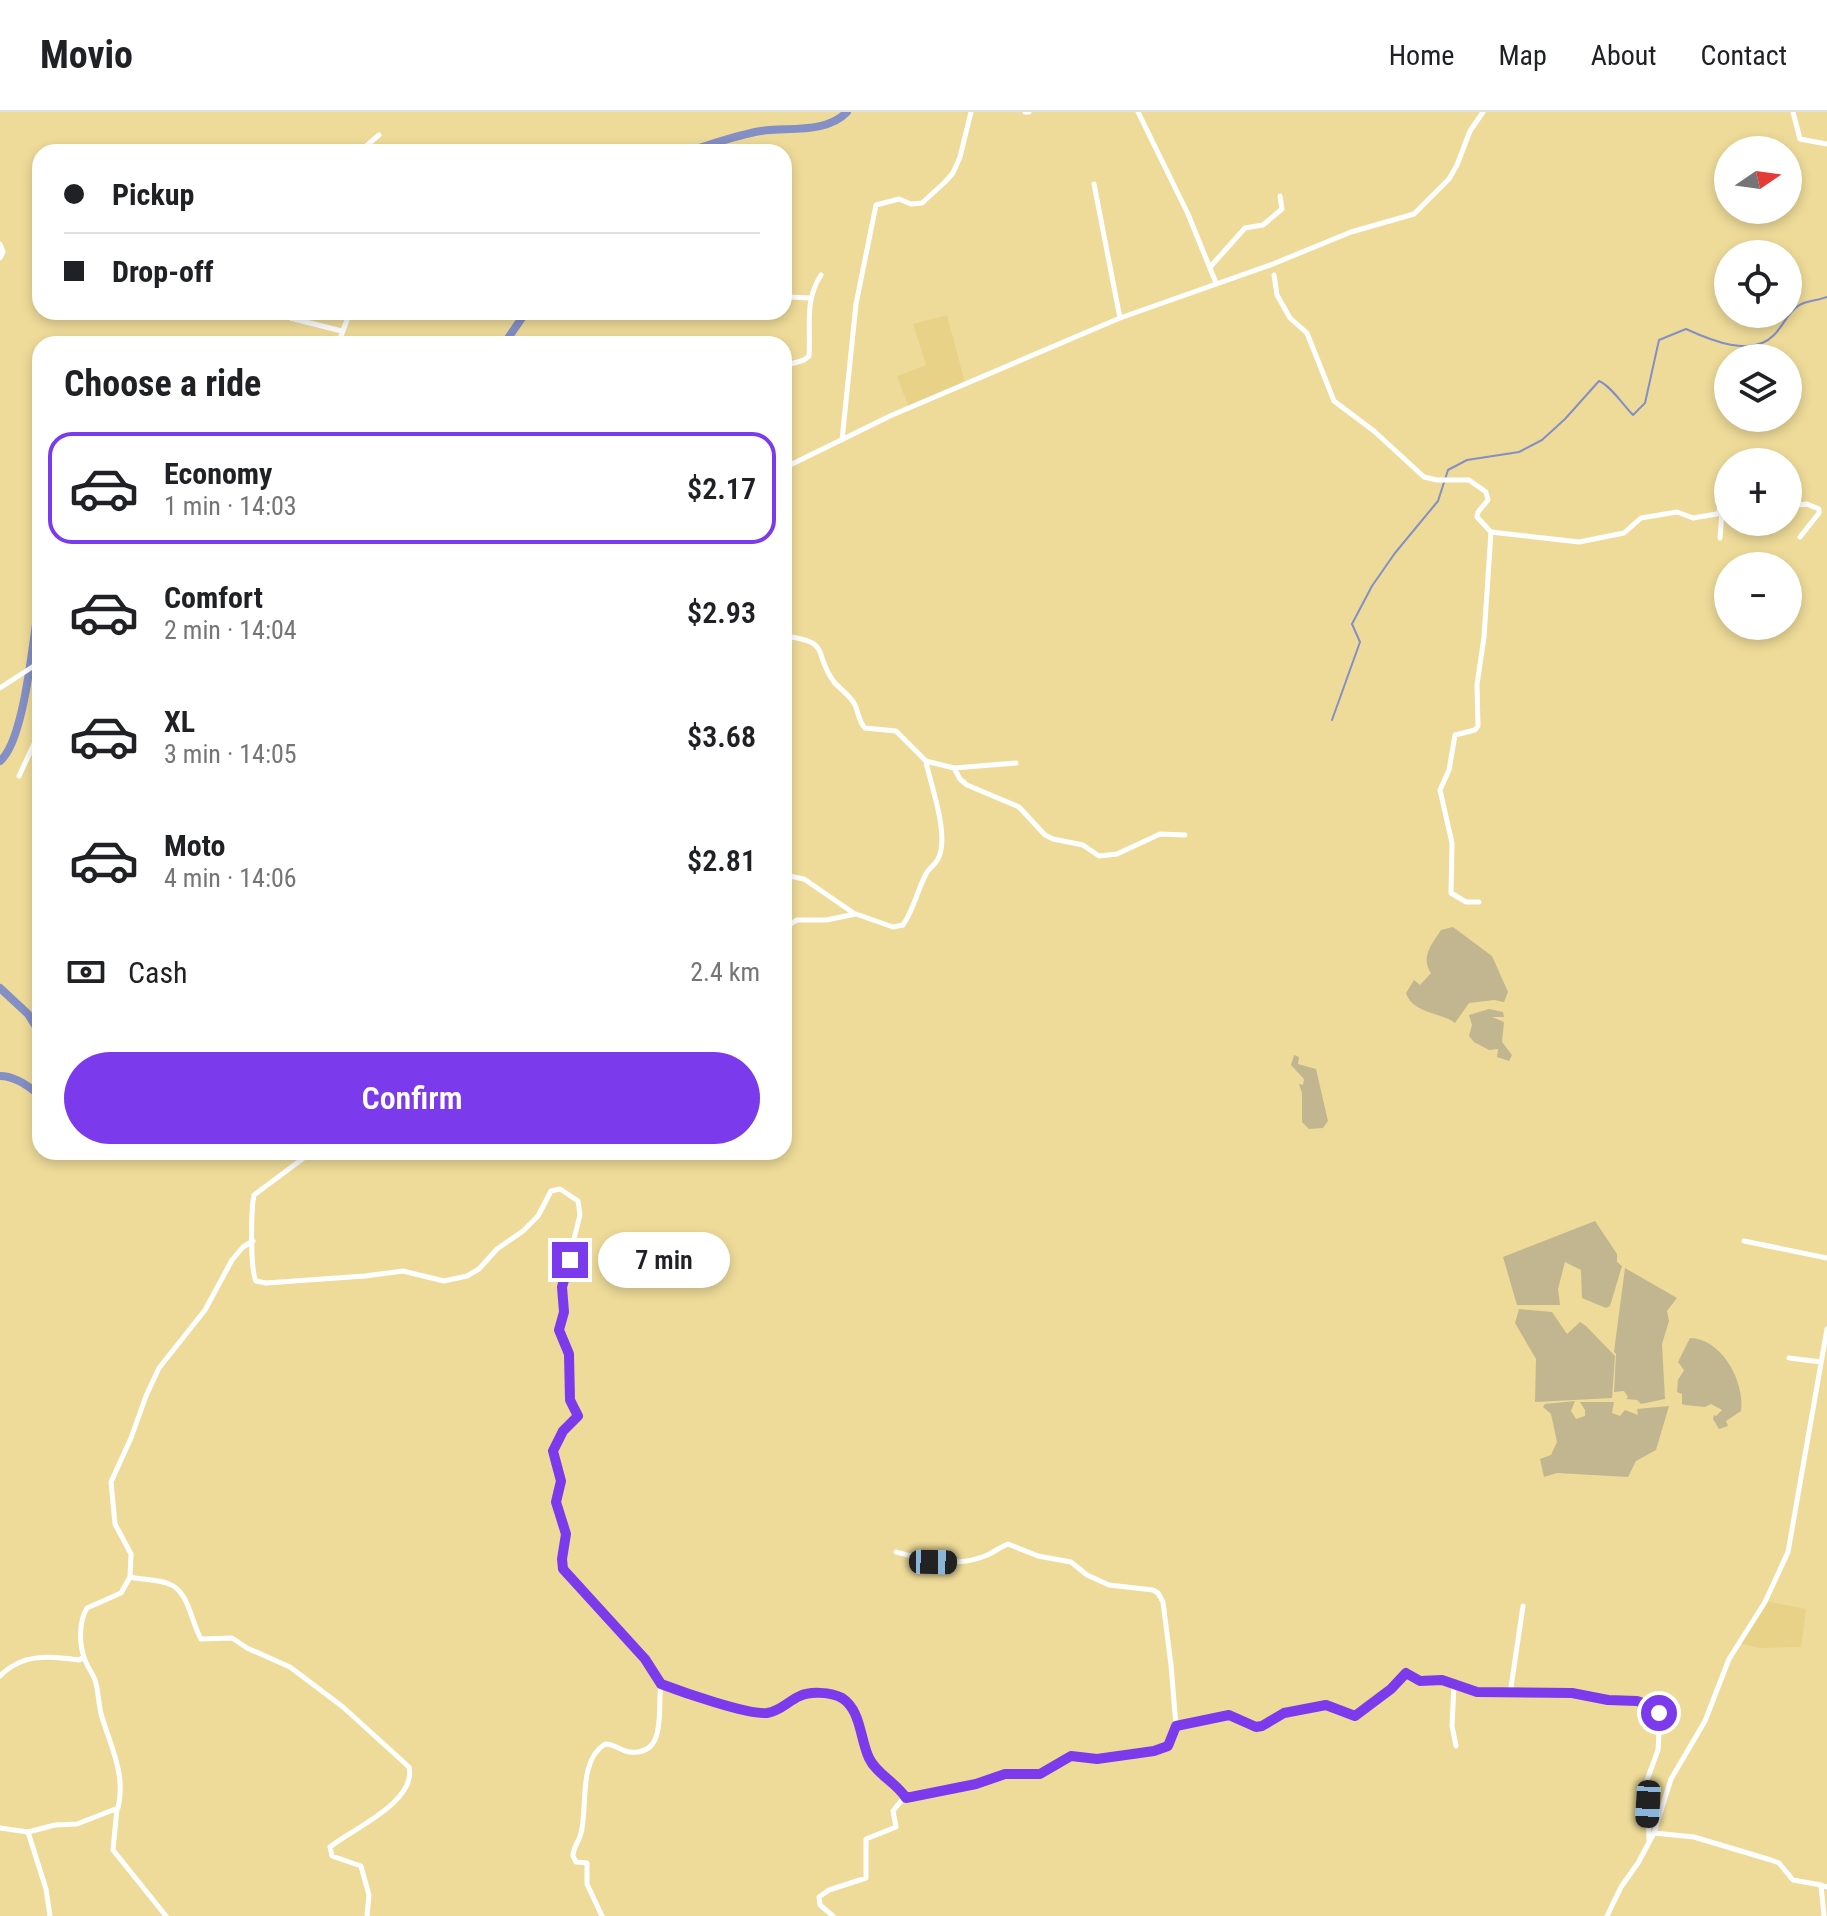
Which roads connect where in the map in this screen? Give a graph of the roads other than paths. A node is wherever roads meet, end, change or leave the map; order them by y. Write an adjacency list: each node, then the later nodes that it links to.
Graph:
1 (971, 112): 24 (street)
2 (1138, 112): 12 (street)
3 (1483, 112): 13 (street)
4 (1793, 112): 7 (street)
5 (379, 135): 6 (street)
6 (368, 144)
7 (1827, 144)
8 (1094, 184): 18 (street)
9 (1280, 196): 12 (street)
10 (0, 244): 11 (street)
11 (0, 258)
12 (1211, 266): 15 (street)
13 (1274, 270): 15 (street); 28 (street)
14 (821, 275): 17 (street)
15 (1216, 283): 18 (street)
16 (792, 297): 17 (street)
17 (810, 298): 23 (street)
18 (1120, 318): 24 (street)
19 (298, 320): 21 (street)
20 (347, 320): 21 (street)
21 (342, 331): 22 (street)
22 (340, 336)
23 (792, 364)
24 (842, 440): 25 (street)
25 (792, 464)
26 (1802, 505): 29 (street)
27 (1714, 514): 28 (street)
28 (1491, 532): 40 (street)
29 (1802, 534)
30 (792, 637): 34 (street)
31 (32, 667): 32 (street)
32 (0, 688)
33 (32, 748): 37 (street)
34 (926, 761): 36 (street); 41 (street)
35 (1016, 763): 36 (street)
36 (954, 768): 38 (street)
37 (19, 776)
38 (1185, 835)
39 (792, 877): 41 (street)
40 (1479, 902)
41 (856, 914): 42 (street)
42 (792, 923)
43 (301, 1160): 44 (street)
44 (253, 1241): 51 (street); 55 (street)
45 (1744, 1241): 46 (street)
46 (1827, 1258)
47 (1827, 1333): 49 (street)
48 (1789, 1358): 49 (street)
49 (1821, 1362): 64 (street)
50 (896, 1552): 58 (street)
51 (130, 1577): 53 (street); 69 (street)
52 (1523, 1606): 57 (street)
53 (84, 1657): 54 (street); 61 (street)
54 (0, 1676)
55 (661, 1684): 60 (street); 70 (street)
56 (1454, 1685): 57 (street); 58 (street); 59 (street)
57 (1510, 1694): 65 (street)
58 (1176, 1726): 60 (street)
59 (1456, 1746)
60 (906, 1798): 71 (street)
61 (118, 1808): 63 (street); 68 (street)
62 (0, 1828): 63 (street)
63 (28, 1832): 67 (street)
64 (1654, 1833): 65 (street); 66 (street)
65 (1649, 1841): 72 (street)
66 (1824, 1886): 73 (street)
67 (49, 1915)
68 (166, 1916)
69 (367, 1916)
70 (602, 1916)
71 (833, 1916)
72 (1607, 1916)
73 (1824, 1916)

